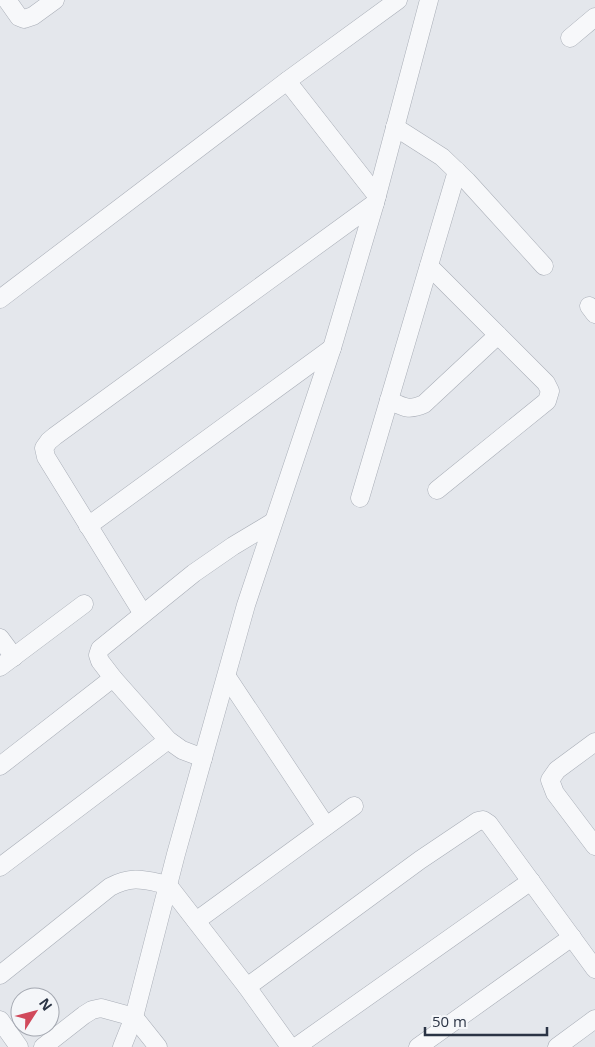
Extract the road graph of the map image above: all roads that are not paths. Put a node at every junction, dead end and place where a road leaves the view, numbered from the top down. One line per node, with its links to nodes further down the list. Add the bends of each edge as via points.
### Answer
1 (7, 0): 2 (street, via 24,19)
2 (55, 0)
3 (398, 0): 7 (street)
4 (429, 0): 8 (street)
5 (595, 17): 6 (street)
6 (570, 38)
7 (287, 82): 10 (street); 13 (street)
8 (395, 127): 9 (street, via 442,157); 10 (street)
9 (457, 171): 11 (street); 12 (street)
10 (376, 199): 15 (street); 20 (street, via 48,442 44,448 46,457)
11 (429, 266): 14 (street); 16 (street)
12 (544, 266)
13 (0, 299)
14 (498, 335): 16 (street, via 424,404 407,408); 17 (street, via 546,383 550,391 546,401)
15 (332, 348): 19 (street); 20 (street)
16 (389, 400): 18 (street)
17 (437, 490)
18 (360, 498)
19 (273, 522): 22 (street, via 194,573); 25 (street)
20 (88, 526): 22 (street)
21 (84, 604): 24 (street)
22 (143, 614): 26 (street, via 100,649 100,661)
23 (0, 638): 24 (street)
24 (7, 662)
25 (227, 677): 29 (street); 32 (street)
26 (112, 678): 27 (street); 30 (street)
27 (168, 740): 29 (street); 34 (street)
28 (595, 742): 33 (street, via 557,770 550,780 555,793)
29 (203, 758): 36 (street)
30 (0, 766)
31 (354, 806): 32 (street)
32 (326, 826): 37 (street)
33 (595, 846)
34 (0, 867)
35 (531, 881): 38 (street); 41 (street, via 489,824 478,821); 50 (street)
36 (168, 885): 37 (street); 40 (street, via 134,878 123,880); 42 (street)
37 (196, 921): 41 (street)
38 (572, 937): 39 (street); 51 (street)
39 (595, 969)
40 (0, 975)
41 (247, 987): 49 (street)
42 (134, 1017): 46 (street, via 110,1009 92,1010); 47 (street); 48 (street)
43 (595, 1019): 52 (street)
44 (0, 1020): 45 (street)
45 (19, 1047)
46 (42, 1047)
47 (122, 1047)
48 (158, 1047)
49 (290, 1047)
50 (296, 1047)
51 (418, 1047)
52 (557, 1047)

